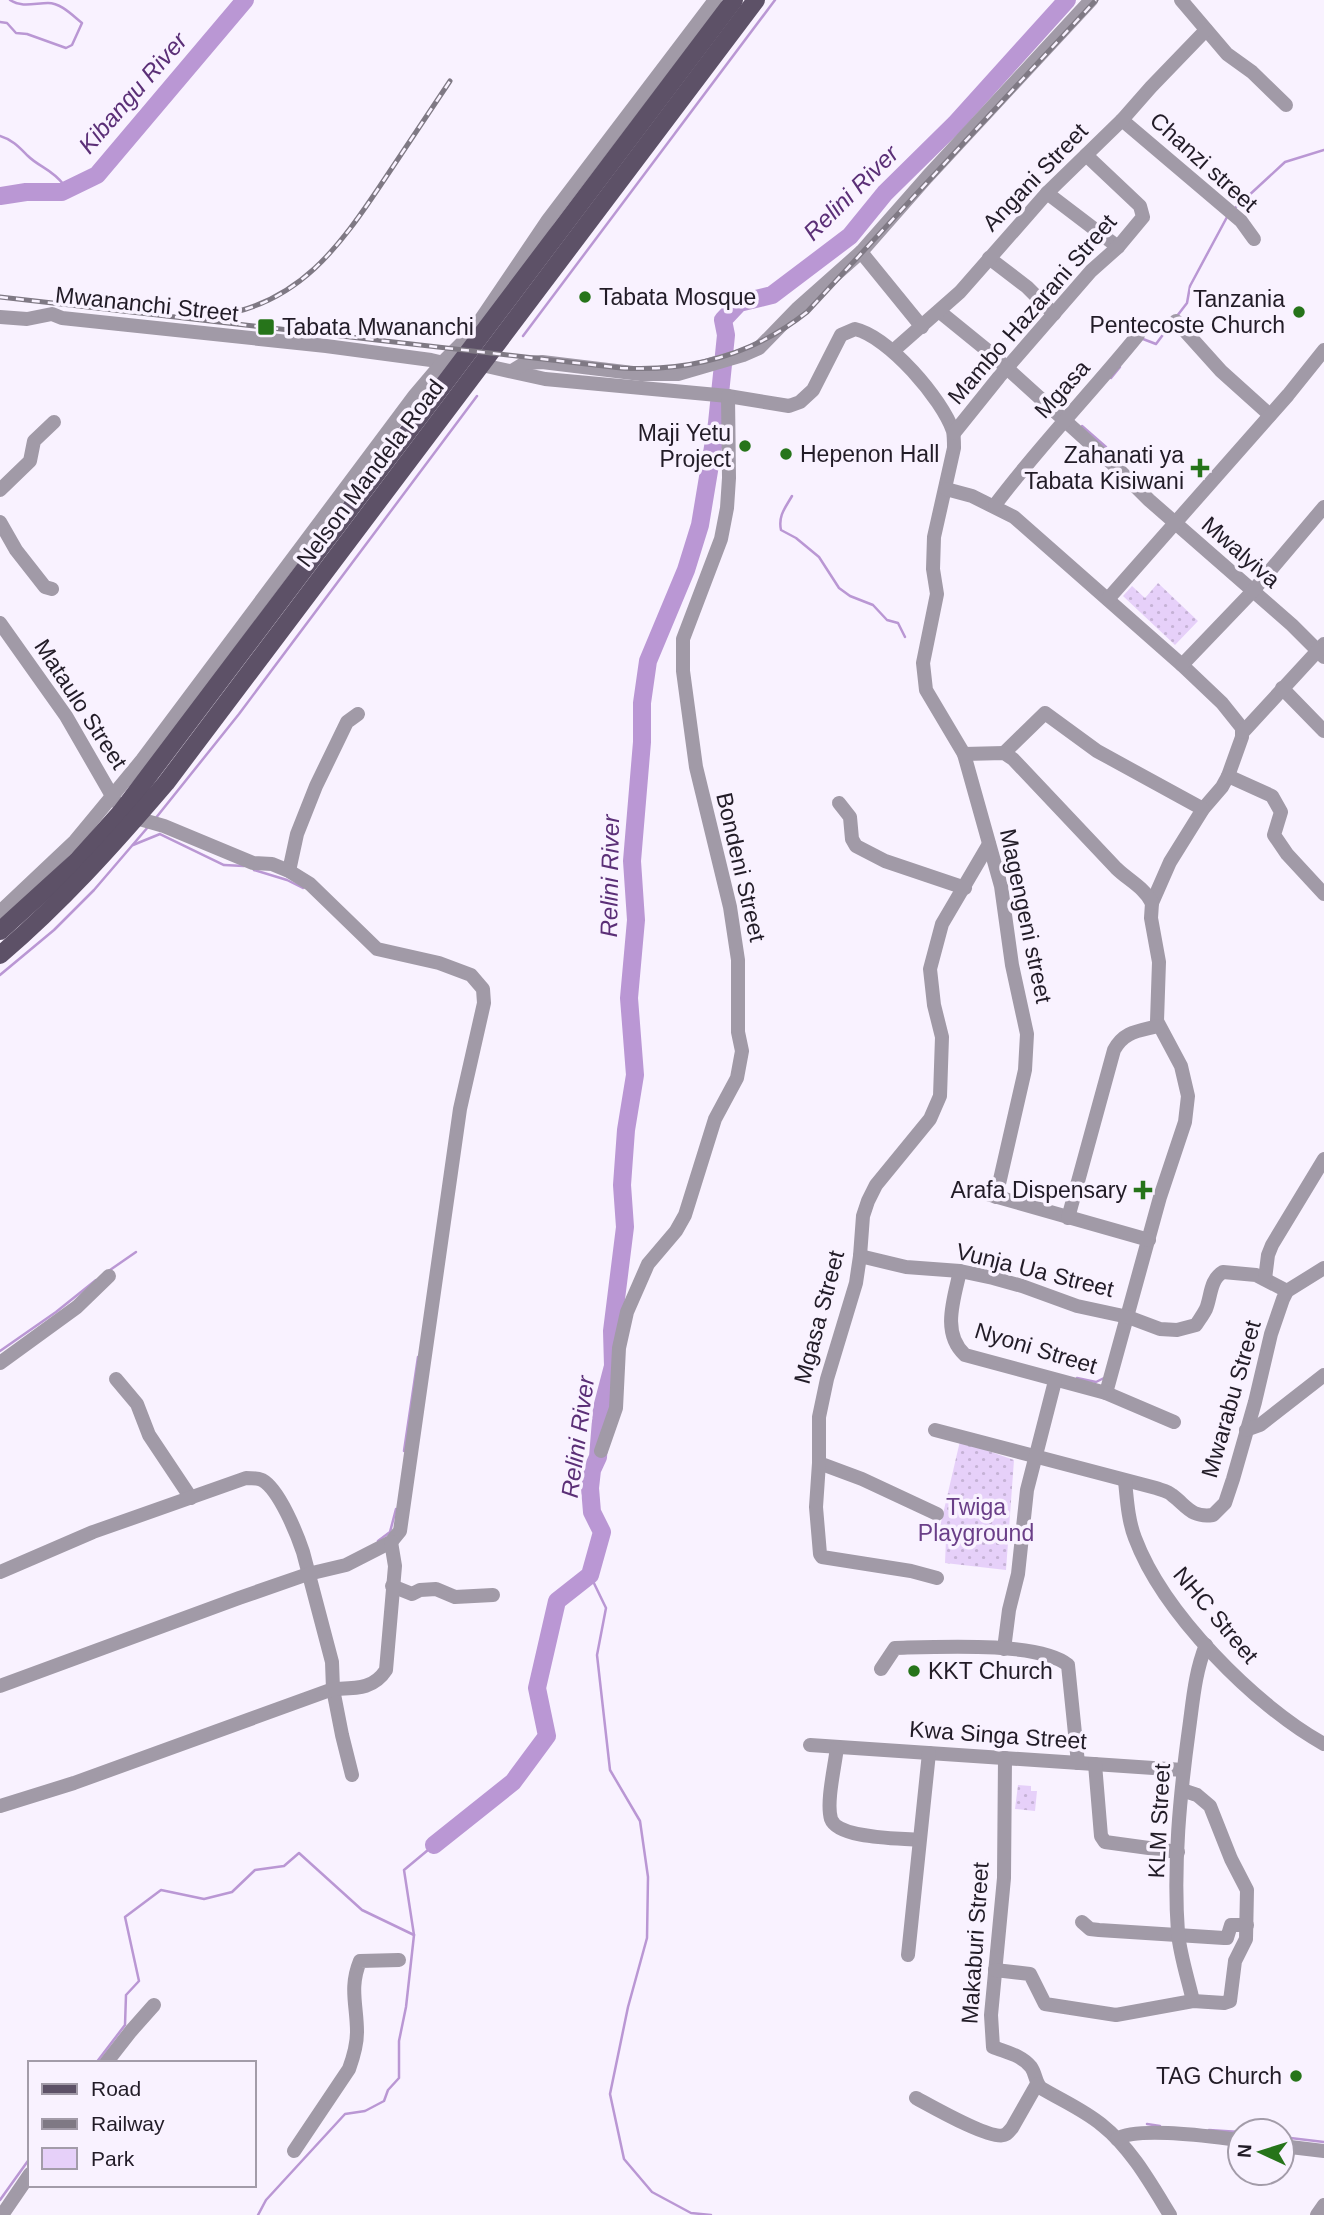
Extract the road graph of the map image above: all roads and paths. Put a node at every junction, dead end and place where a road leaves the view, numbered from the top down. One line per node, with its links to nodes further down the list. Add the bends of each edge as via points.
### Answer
1 (715, 0): 23 (street, via 548,219)
2 (734, 0): 23 (main road, Nelson Mandela Road)
3 (756, 0): 24 (main road, Nelson Mandela Road)
4 (1091, 0): 13 (street)
5 (1181, 0): 6 (street)
6 (1206, 30): 7 (street); 8 (street, Angani Street)
7 (1286, 105)
8 (1122, 120): 9 (street, Angani Street); 11 (street, Chanzi street, via 1241,221)
9 (1086, 155): 10 (street, Angani Street); 12 (street, Mambo Hazarani Street, via 1143,214)
10 (1046, 193): 12 (street); 14 (street, Angani Street)
11 (1254, 239)
12 (1118, 247): 16 (street, Mambo Hazarani Street)
13 (862, 252): 19 (street); 26 (street, via 759,348 743,355 678,374 542,362 525,363)
14 (989, 258): 15 (street, Angani Street); 16 (street)
15 (940, 312): 19 (street, Angani Street); 25 (street, Mwalyiva)
16 (1054, 314): 25 (street, Mambo Hazarani Street)
17 (0, 317): 23 (street, Mwananchi Street, via 27,319 52,314)
18 (1176, 321): 28 (street, via 1221,371)
19 (922, 327): 22 (street, Angani Street)
20 (1138, 335): 29 (street, Mgasa)
21 (1324, 350): 28 (street)
22 (893, 351): 27 (street, via 861,330 850,330 841,335 813,390 800,401 780,406); 31 (street, via 919,378)
23 (449, 365): 52 (main road, Nelson Mandela Road)
24 (482, 365): 26 (street); 52 (main road, Nelson Mandela Road, via 223,710)
25 (1006, 369): 29 (street, Mwalyiva); 31 (street, Mambo Hazarani Street)
26 (512, 371): 27 (street, via 545,379)
27 (726, 396): 82 (street, Bondeni Street, via 727,508 721,539 683,639 683,671 696,767 730,907 738,960 742,1051 737,1078 715,1119 685,1215 648,1264 627,1312 619,1348 616,1408)
28 (1270, 415): 37 (street)
29 (1064, 420): 34 (street, Mgasa); 37 (street, Mwalyiva)
30 (54, 422): 33 (street, via 36,438 30,461)
31 (954, 433): 32 (street, Magengeni street)
32 (946, 489): 34 (street); 49 (street, Magengeni street, via 934,537 937,594 923,674 926,690)
33 (0, 490)
34 (995, 505): 40 (street)
35 (1324, 507): 39 (street)
36 (0, 522): 38 (street, via 16,551 45,587)
37 (1175, 524): 39 (street, Mwalyiva); 40 (street)
38 (52, 589)
39 (1252, 592): 42 (street, Mwalyiva); 43 (street)
40 (1108, 599): 43 (street)
41 (0, 623): 52 (street, Mataulo Street)
42 (1322, 651): 44 (street)
43 (1182, 664): 47 (street, via 1222,702)
44 (1282, 688): 46 (street); 47 (street)
45 (358, 715): 55 (street, via 347,722 316,786 297,834)
46 (1324, 731)
47 (1243, 732): 50 (street)
48 (1004, 753): 49 (street); 53 (street, via 1045,713 1097,751); 58 (street, via 1129,880 1145,890)
49 (964, 754): 54 (street, Magengeni street)
50 (1228, 776): 53 (street); 57 (street, via 1272,796 1281,812 1274,835)
51 (839, 803): 56 (street, via 850,817 856,846)
52 (124, 808): 55 (street, via 253,863); 59 (main road, Nelson Mandela Road, via 77,861); 60 (main road, Nelson Mandela Road, via 80,880)
53 (1203, 809): 58 (street, via 1170,862)
54 (989, 844): 56 (street, Mgasa Street); 64 (street, Magengeni street, via 1001,886 1027,1049)
55 (289, 871): 88 (street, via 310,884 376,948 460,969 483,989 484,1003 460,1109 404,1507 400,1531)
56 (965, 888): 67 (street, Mgasa Street, via 942,924 930,969 942,1037 940,1096 930,1119 868,1201)
57 (1324, 894)
58 (1152, 903): 61 (street)
59 (2, 918)
60 (0, 955)
61 (1158, 1026): 65 (street, via 1127,1034 1114,1049); 66 (street, via 1181,1066 1188,1096 1185,1122)
62 (1324, 1159): 71 (street, via 1272,1245)
63 (980, 1192): 64 (street)
64 (996, 1197): 65 (street)
65 (1068, 1218): 66 (street)
66 (1149, 1240): 73 (street)
67 (860, 1256): 69 (street, Vunja Ua Street, via 906,1267); 84 (street, Mgasa Street, via 821,1400)
68 (1324, 1268): 72 (street)
69 (960, 1271): 73 (street, Vunja Ua Street, via 1022,1286 1077,1307); 77 (street, Nyoni Street, via 950,1329 959,1349 982,1361)
70 (108, 1276): 74 (street, via 76,1307)
71 (1265, 1279): 72 (street); 73 (street, Vunja Ua Street, via 1236,1272 1218,1274 1196,1325 1160,1329)
72 (1287, 1291): 81 (street, Mwarabu Street)
73 (1128, 1317): 78 (street)
74 (0, 1363)
75 (1324, 1375): 81 (street, via 1260,1425)
76 (116, 1379): 86 (street)
77 (1055, 1381): 78 (street, Nyoni Street); 83 (street)
78 (1105, 1393): 79 (street, Nyoni Street)
79 (1174, 1422)
80 (935, 1430): 83 (street, Mwarabu Street)
81 (1246, 1430): 85 (street, Mwarabu Street, via 1225,1503 1213,1515 1195,1514 1171,1493)
82 (601, 1451)
83 (1037, 1457): 85 (street, Mwarabu Street); 95 (street, via 1027,1490)
84 (819, 1463): 87 (street); 91 (street, Mgasa Street, via 816,1507 822,1558)
85 (1125, 1480): 94 (street, NHC Street, via 1135,1539 1155,1579)
86 (191, 1497): 89 (street); 90 (street, via 246,1478 263,1481 299,1537)
87 (937, 1514)
88 (391, 1542): 90 (street, via 346,1565); 92 (street)
89 (0, 1572)
90 (308, 1574): 97 (street); 98 (street)
91 (937, 1578)
92 (392, 1586): 93 (street, via 412,1594 436,1589 455,1597); 98 (street, via 386,1670 368,1686)
93 (493, 1595)
94 (1206, 1645): 99 (street, NHC Street, via 1268,1707); 106 (street, KLM Street, via 1197,1674)
95 (1004, 1649): 96 (street, via 895,1648); 104 (street, via 1049,1655 1068,1665)
96 (881, 1669)
97 (0, 1686)
98 (334, 1689): 107 (street); 109 (street)
99 (1324, 1744)
100 (810, 1745): 101 (street, Kwa Singa Street)
101 (837, 1747): 102 (street, Kwa Singa Street); 110 (street, via 830,1809 834,1824 847,1833)
102 (929, 1753): 103 (street, Kwa Singa Street); 110 (street)
103 (1005, 1758): 104 (street, Kwa Singa Street); 119 (street, Makaburi Street)
104 (1078, 1763): 105 (street, Kwa Singa Street)
105 (1095, 1764): 106 (street, Kwa Singa Street); 111 (street, via 1105,1842)
106 (1184, 1770): 108 (street, KLM Street)
107 (352, 1775)
108 (1182, 1790): 111 (street, KLM Street); 113 (street, via 1204,1800 1215,1815 1247,1890)
109 (0, 1806)
110 (919, 1840): 116 (street)
111 (1178, 1852): 114 (street, KLM Street)
112 (1082, 1922): 114 (street, via 1090,1929)
113 (1247, 1925): 115 (street, via 1231,1925); 118 (street, via 1244,1946)
114 (1178, 1934): 115 (street); 120 (street, KLM Street)
115 (1227, 1938): 118 (street)
116 (908, 1955)
117 (399, 1960): 128 (street, via 360,1961 353,1992 354,2056)
118 (1235, 1961): 120 (street, via 1230,2001)
119 (996, 1969): 120 (street, via 1030,1974 1049,2006 1116,2015); 123 (street, Makaburi Street, via 991,2042 1026,2062)
120 (1193, 2001)
121 (155, 2005): 122 (street)
122 (108, 2061)
123 (1037, 2084): 124 (street, via 1008,2133 1001,2136); 125 (street, Makaburi Street, via 1100,2123)
124 (915, 2098)
125 (1117, 2139): 126 (street, via 1158,2134); 133 (street, Makaburi Street)
126 (1226, 2139)
127 (1296, 2148): 129 (street)
128 (294, 2151)
129 (1324, 2151)
130 (28, 2177): 132 (street)
131 (1324, 2205): 134 (street)
132 (2, 2215)
133 (1170, 2215)
134 (1317, 2215)

